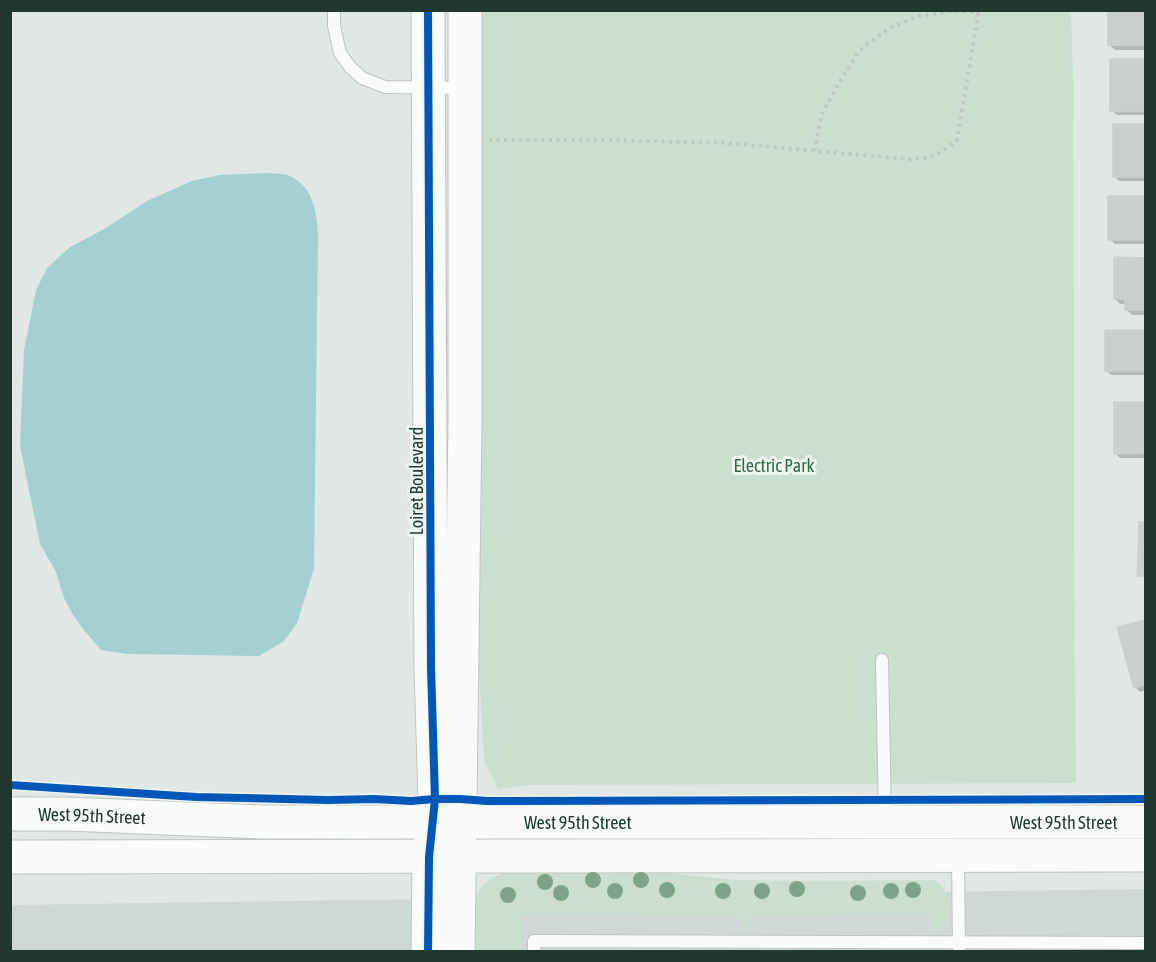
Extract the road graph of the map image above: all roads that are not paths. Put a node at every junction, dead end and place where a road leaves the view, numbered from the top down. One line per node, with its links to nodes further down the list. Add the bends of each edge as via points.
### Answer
1 (334, 10): 4 (lane, via 340,53 362,78 385,87)
2 (428, 10): 4 (main road, Loiret Boulevard)
3 (465, 10): 5 (main road, Loiret Boulevard)
4 (428, 88): 5 (lane); 6 (main road, Loiret Boulevard)
5 (465, 88): 7 (main road, Loiret Boulevard)
6 (430, 421): 7 (main road); 10 (main road, Loiret Boulevard, via 435,799)
7 (465, 421): 10 (main road, Loiret Boulevard)
8 (882, 660): 11 (lane)
9 (10, 814): 10 (main road, West 95th Street, via 260,822)
10 (446, 822): 11 (main road, West 95th Street); 16 (main road, Loiret Boulevard)
11 (885, 822): 12 (main road, West 95th Street)
12 (1146, 822)
13 (1146, 855): 14 (main road, West 95th Street)
14 (958, 856): 16 (main road, West 95th Street); 19 (lane)
15 (10, 857): 16 (main road, West 95th Street)
16 (444, 857): 20 (main road, Loiret Boulevard); 21 (main road, Loiret Boulevard)
17 (1146, 943): 19 (lane)
18 (766, 947): 19 (lane); 22 (lane, via 534,941)
19 (959, 947)
20 (428, 951)
21 (458, 951)
22 (534, 951)

